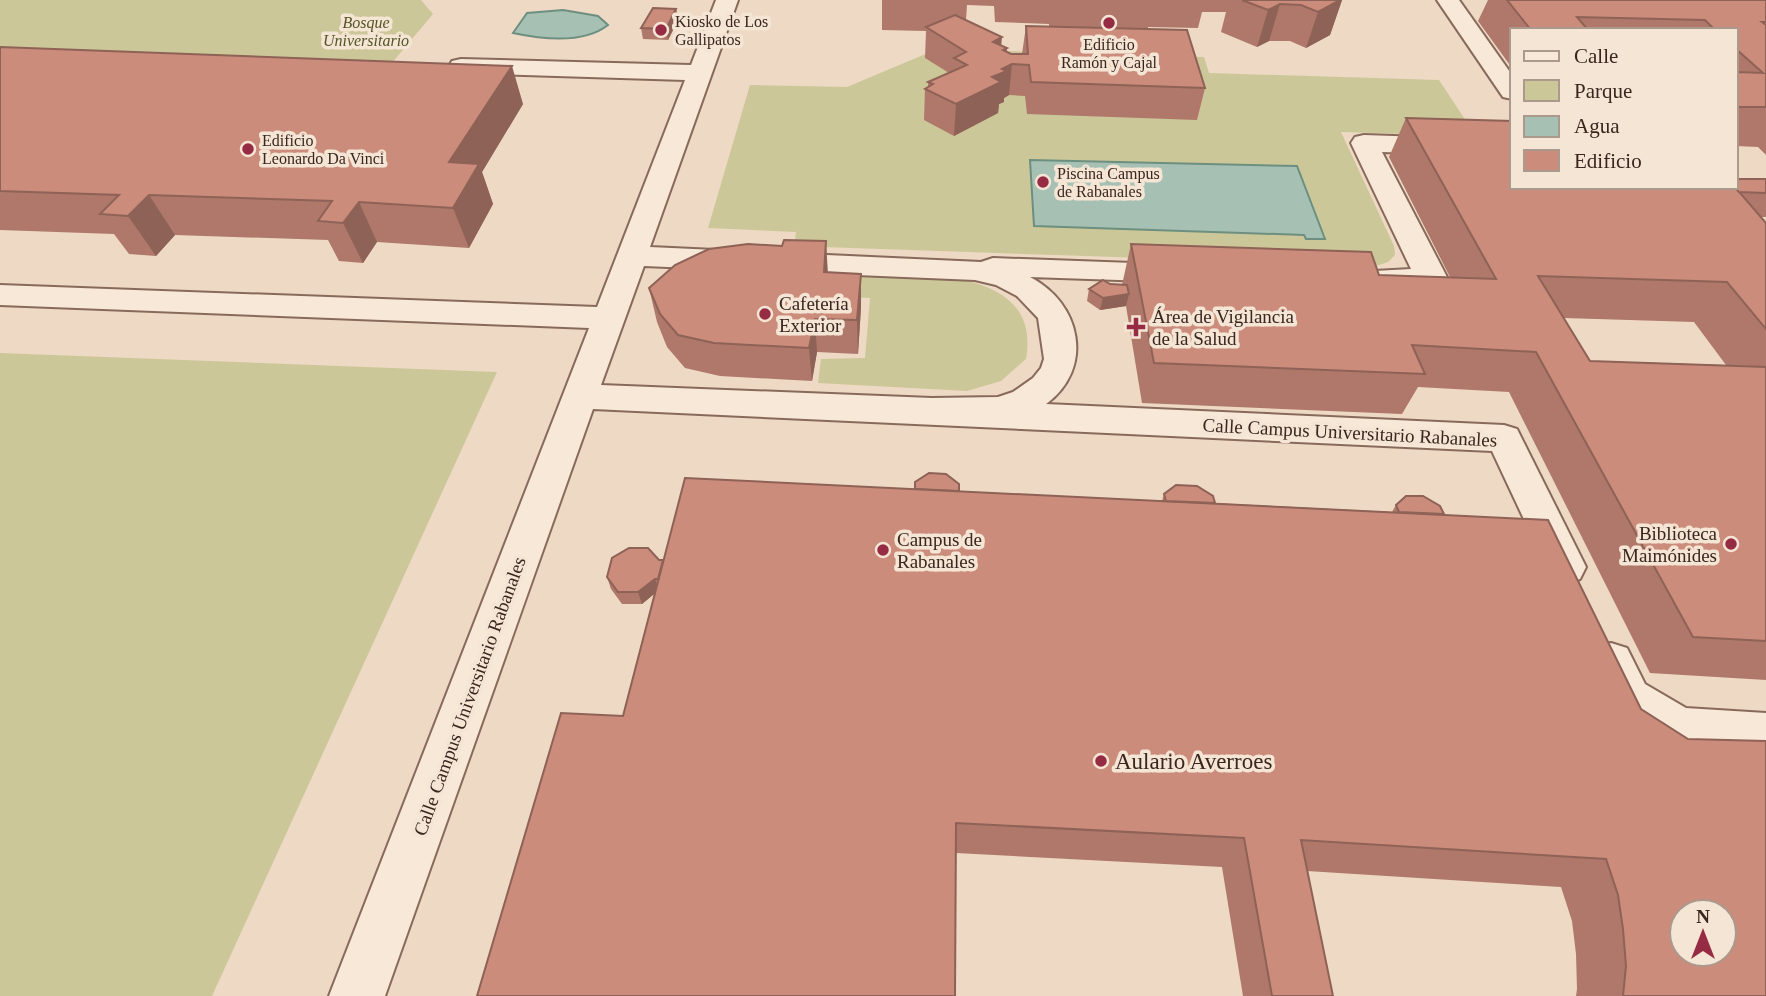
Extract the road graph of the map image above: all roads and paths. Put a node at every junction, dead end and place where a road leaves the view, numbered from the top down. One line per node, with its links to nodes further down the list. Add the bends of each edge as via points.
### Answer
1 (727, 0): 4 (street, Calle Campus Universitario Rabanales)
2 (1448, 0): 5 (street)
3 (431, 65): 4 (street)
4 (700, 73): 7 (street, Calle Campus Universitario Rabanales)
5 (1510, 89)
6 (1510, 148): 10 (street, via 1364,143 1432,279)
7 (633, 256): 8 (street, Calle Campus Universitario Rabanales); 12 (street, Calle Campus Universitario Rabanales)
8 (939, 266): 9 (street, Calle Campus Universitario Rabanales); 14 (street, Calle Campus Universitario Rabanales, via 1007,278 1028,289 1054,317 1060,359 1045,387 1025,401 1000,410)
9 (1199, 273)
10 (1364, 277)
11 (2, 297): 12 (street)
12 (610, 318): 13 (street, Calle Campus Universitario Rabanales)
13 (580, 396): 14 (street, Calle Campus Universitario Rabanales); 18 (street, Calle Campus Universitario Rabanales)
14 (932, 411): 15 (street, Calle Campus Universitario Rabanales, via 1504,438)
15 (1581, 599)
16 (1599, 636): 17 (street, via 1629,698 1680,729)
17 (1766, 734)
18 (357, 996)

